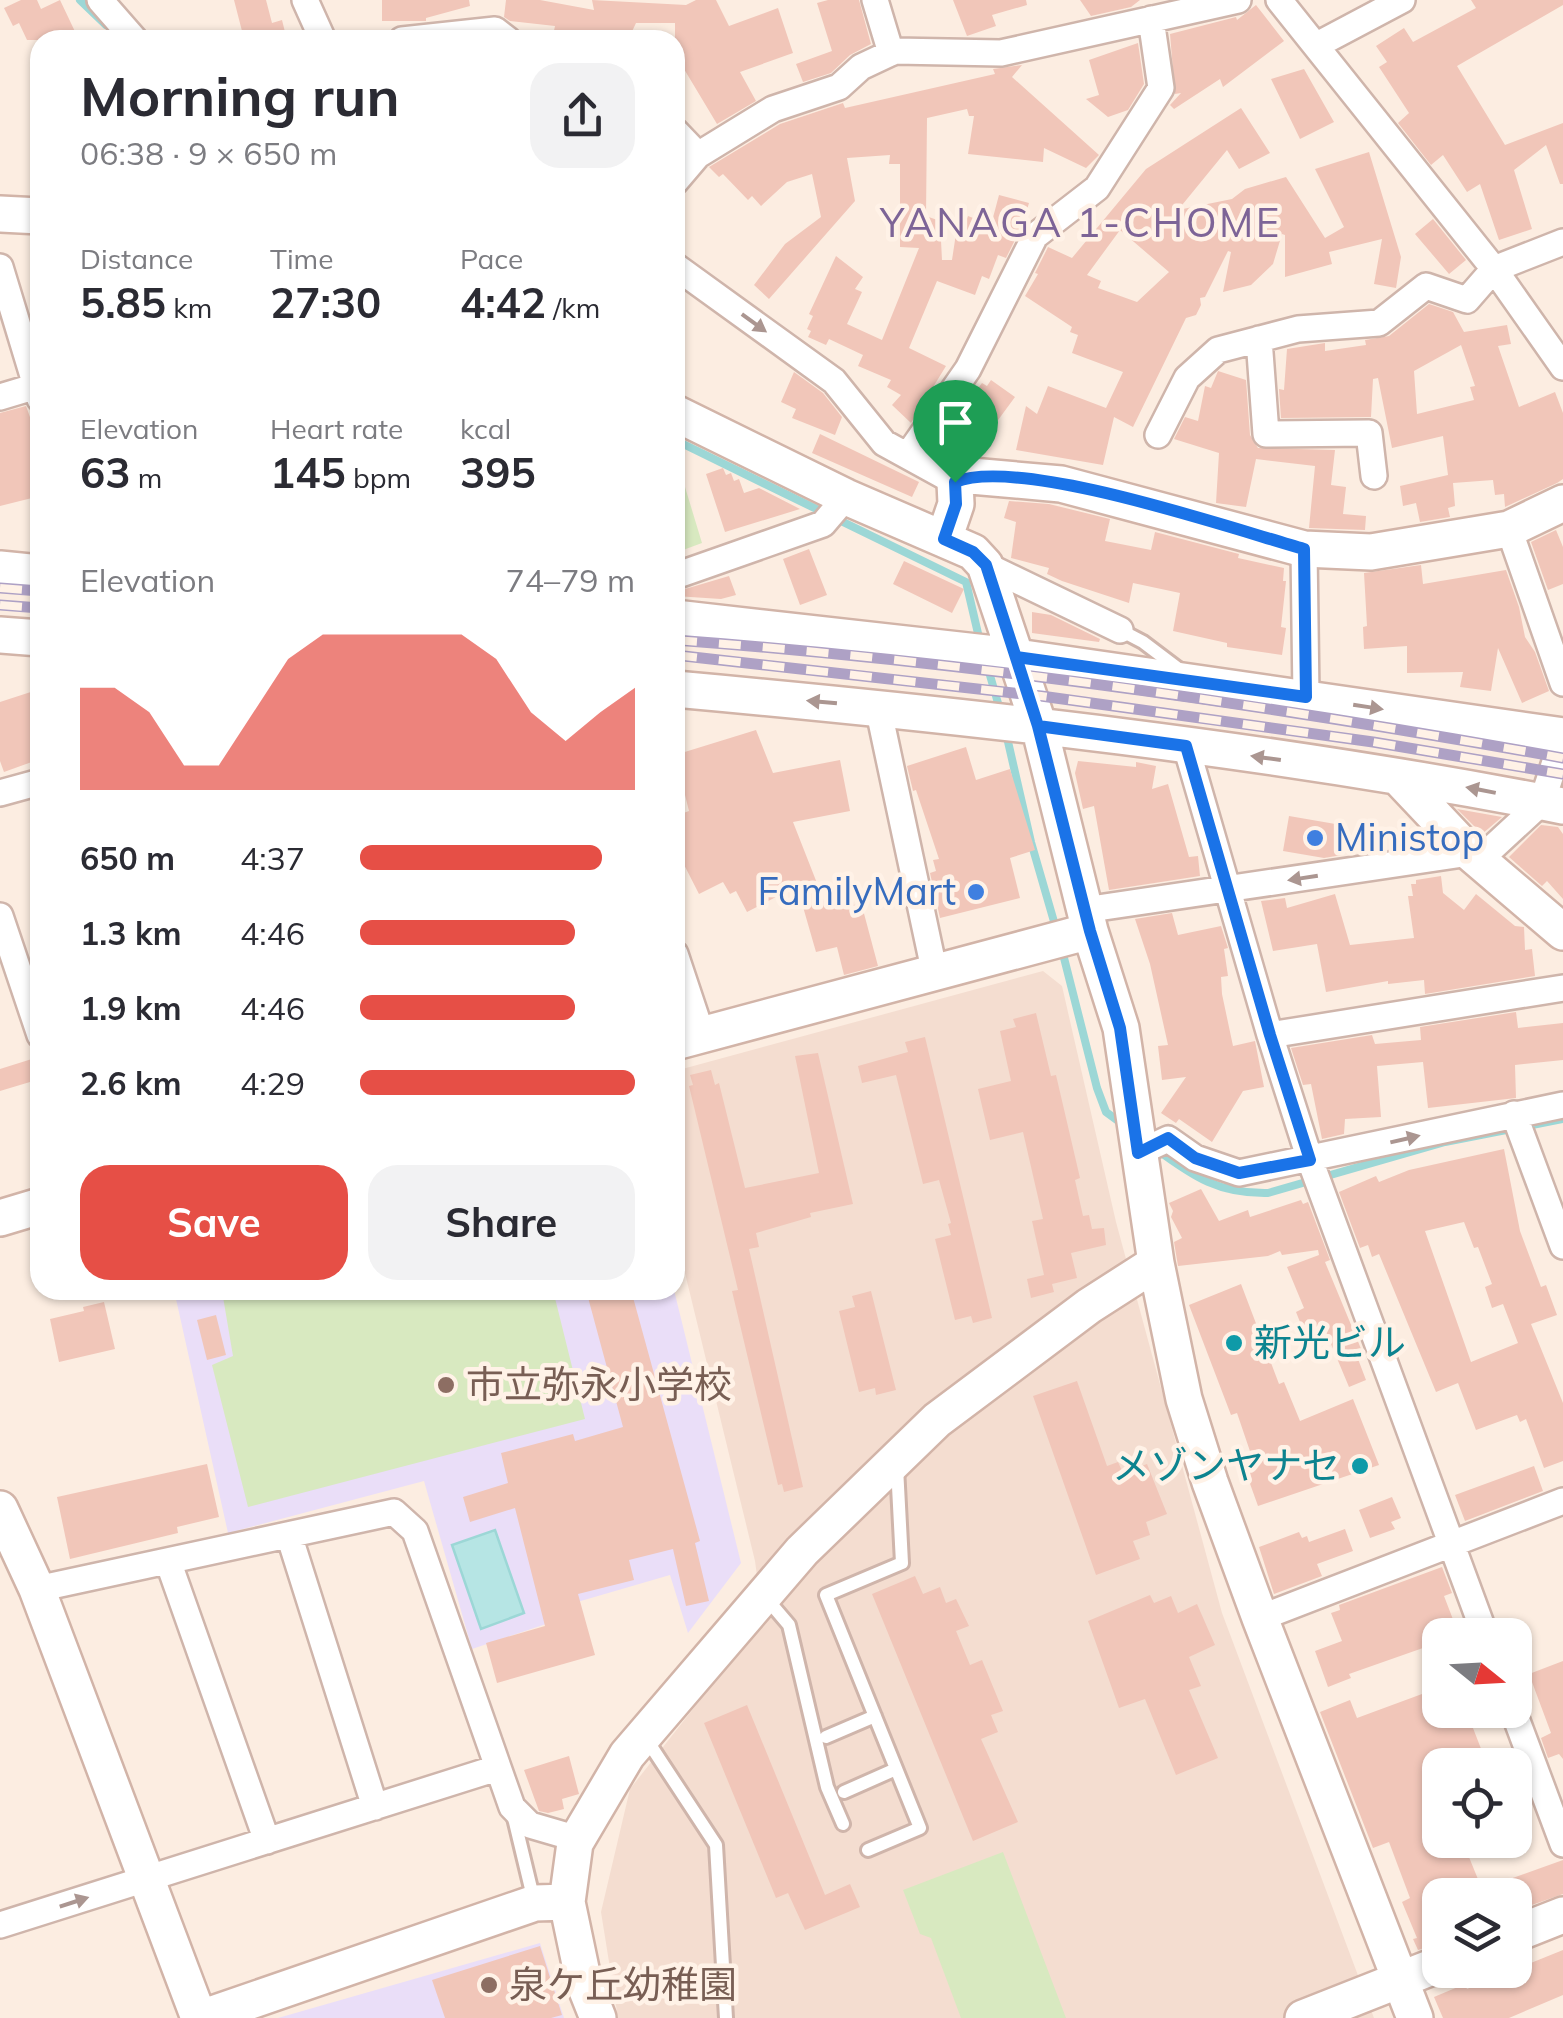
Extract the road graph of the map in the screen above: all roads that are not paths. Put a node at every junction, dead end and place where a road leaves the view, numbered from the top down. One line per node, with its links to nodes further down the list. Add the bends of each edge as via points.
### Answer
1 (100, 0): 8 (street)
2 (306, 0): 9 (street)
3 (875, 0): 11 (street)
4 (1238, 0): 7 (street)
5 (1279, 0): 10 (street)
6 (1402, 0): 10 (street)
7 (1151, 19): 11 (street, via 1000,54); 28 (street, via 1162,88 1096,188 1035,236 968,369)
8 (126, 30)
9 (318, 30)
10 (1318, 45): 19 (street)
11 (891, 53): 13 (street, via 839,87 773,109)
12 (685, 141): 13 (street)
13 (698, 155): 14 (street)
14 (685, 170)
15 (0, 214): 16 (street)
16 (30, 216)
17 (1563, 242): 19 (street)
18 (0, 267): 22 (street)
19 (1494, 269): 21 (street, via 1467,300 1426,286 1378,322); 23 (street)
20 (685, 273): 28 (street, one-way to 28, via 834,381 884,443)
21 (1259, 339): 27 (street, via 1218,350 1187,378); 29 (street, via 1266,434 1369,433)
22 (30, 362)
23 (1563, 368)
24 (30, 392): 25 (street)
25 (0, 397)
26 (685, 417): 31 (street)
27 (1158, 435)
28 (908, 455): 30 (street)
29 (1374, 476)
30 (955, 482): 34 (street, via 956,504); 35 (street, via 971,476 1062,484)
31 (846, 497): 34 (street); 39 (street, via 823,524)
32 (1563, 503): 33 (street)
33 (1509, 529): 35 (street, via 1371,552); 46 (street)
34 (944, 539): 36 (street)
35 (1304, 549): 48 (street)
36 (986, 565): 41 (street); 44 (street)
37 (0, 569): 38 (street)
38 (30, 571)
39 (685, 572)
40 (685, 619): 44 (street)
41 (1120, 630): 45 (lane)
42 (0, 635): 43 (street)
43 (30, 637)
44 (1005, 655): 45 (street); 50 (street)
45 (1194, 681): 48 (street)
46 (1563, 683)
47 (685, 690): 49 (street, one-way to 47)
48 (1306, 697): 51 (street, one-way to 51)
49 (878, 708): 50 (street); 62 (street)
50 (1013, 723): 52 (street); 60 (street)
51 (1563, 736): 56 (street)
52 (1186, 746): 53 (street, one-way to 52); 58 (street)
53 (1398, 777): 56 (street, one-way to 53); 57 (street)
54 (30, 785): 55 (street)
55 (0, 793)
56 (1552, 804): 57 (street, via 1490,850)
57 (1468, 851): 58 (street, one-way to 58); 61 (street)
58 (1228, 890): 60 (street); 65 (street)
59 (0, 916): 64 (street)
60 (1071, 931): 62 (street); 69 (street, via 1120,1028)
61 (1563, 932)
62 (935, 974): 66 (street)
63 (1563, 988): 65 (street)
64 (30, 1005)
65 (1270, 1035): 70 (street)
66 (689, 1038)
67 (1563, 1105): 68 (street)
68 (1514, 1114): 70 (street, one-way to 68); 73 (street)
69 (1147, 1140): 70 (street, via 1239,1173); 74 (street)
70 (1310, 1160): 79 (street)
71 (30, 1209): 72 (street)
72 (0, 1218)
73 (1563, 1246)
74 (1156, 1264): 75 (street, via 1043,1340); 84 (street, via 1184,1399)
75 (896, 1459): 83 (street); 86 (lane, via 902,1564 826,1595)
76 (1563, 1501): 79 (street)
77 (0, 1509): 80 (street)
78 (290, 1535): 81 (street); 90 (street, via 394,1512 415,1530); 93 (street)
79 (1450, 1542): 84 (street); 85 (street)
80 (7, 1543): 82 (street)
81 (168, 1561): 82 (street); 96 (street)
82 (37, 1590): 100 (street)
83 (764, 1595): 88 (street); 95 (lane, via 788,1625 826,1787)
84 (1260, 1618): 106 (street)
85 (1479, 1618)
86 (874, 1716): 89 (lane); 91 (lane)
87 (1520, 1728): 98 (street)
88 (644, 1736): 97 (street); 109 (lane, via 716,1845)
89 (826, 1738)
90 (498, 1768): 93 (street); 94 (street)
91 (896, 1769): 92 (lane); 99 (lane, via 920,1828)
92 (844, 1792)
93 (376, 1807): 96 (street)
94 (512, 1807): 97 (street, via 530,1825); 101 (lane)
95 (843, 1824)
96 (268, 1840): 100 (street)
97 (578, 1840): 101 (street)
98 (1563, 1844)
99 (868, 1850)
100 (147, 1878): 103 (street, one-way to 100); 107 (street)
101 (551, 1902): 107 (street); 108 (street)
102 (1563, 1915): 104 (street)
103 (0, 1925)
104 (1532, 1927)
105 (1422, 1971): 106 (street)
106 (1400, 1980): 110 (street); 111 (street)
107 (200, 2018)
108 (598, 2018)
109 (726, 2018)
110 (1303, 2018)
111 (1415, 2018)

